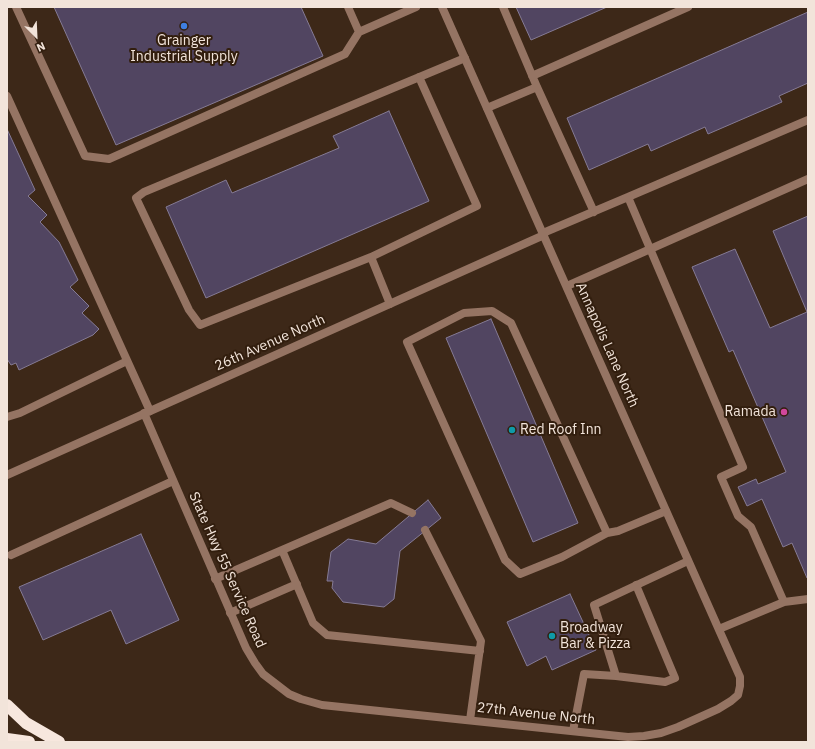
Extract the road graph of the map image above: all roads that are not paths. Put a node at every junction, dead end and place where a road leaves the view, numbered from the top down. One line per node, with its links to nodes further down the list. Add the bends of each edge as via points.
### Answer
1 (16, 7): 7 (street, via 85,156 109,159 344,54)
2 (348, 7): 7 (street)
3 (416, 7): 7 (street)
4 (442, 7): 8 (street, Annapolis Lane North)
5 (503, 7): 9 (street)
6 (688, 7): 9 (street)
7 (359, 32)
8 (465, 58): 10 (street); 13 (street, Annapolis Lane North)
9 (532, 76): 11 (street)
10 (418, 77): 20 (street, via 477,206); 20 (street, via 144,192 136,198 189,310 200,325)
11 (537, 87): 13 (street); 17 (street)
12 (7, 96): 23 (street, State Hwy 55 Service Road)
13 (487, 108): 18 (street, Annapolis Lane North)
14 (808, 121): 16 (street, 26th Avenue North)
15 (808, 179): 19 (street)
16 (628, 198): 17 (street, 26th Avenue North); 19 (street)
17 (594, 212): 18 (street, 26th Avenue North)
18 (544, 234): 21 (street, Annapolis Lane North); 22 (street, 26th Avenue North)
19 (650, 250): 21 (street); 39 (street, via 742,467 721,478 738,516 751,527)
20 (371, 257): 22 (street)
21 (567, 286): 28 (street, Annapolis Lane North)
22 (390, 304): 24 (street, 26th Avenue North)
23 (127, 361): 24 (street, State Hwy 55 Service Road); 25 (street)
24 (147, 412): 26 (street, 26th Avenue North); 27 (street, State Hwy 55 Service Road)
25 (7, 417)
26 (7, 475)
27 (173, 481): 33 (street); 35 (street, State Hwy 55 Service Road)
28 (666, 511): 31 (street); 34 (street, Annapolis Lane North)
29 (412, 513): 32 (street, via 391,503)
30 (425, 530): 42 (street, via 481,641)
31 (607, 533): 31 (street, via 511,323 492,311 464,313 406,342 505,560 520,574 562,557)
32 (282, 550): 35 (street); 36 (street)
33 (11, 554)
34 (688, 561): 37 (street); 41 (street, Annapolis Lane North)
35 (216, 579): 40 (street, State Hwy 55 Service Road)
36 (296, 584): 40 (street); 42 (street, via 313,623 327,634)
37 (636, 585): 43 (street, via 594,605); 43 (street, via 675,678 665,682)
38 (808, 598): 39 (street)
39 (784, 602): 41 (street)
40 (230, 613): 46 (street, State Hwy 55 Service Road, via 254,664 263,674 289,694)
41 (719, 629): 44 (street, Annapolis Lane North, via 740,676)
42 (480, 651): 47 (street)
43 (616, 676): 48 (street, via 584,674)
44 (738, 695): 48 (street, 27th Avenue North, via 718,709 661,733 628,736)
45 (7, 705): 51 (highway, via 26,723)
46 (322, 705): 47 (street, 27th Avenue North)
47 (470, 720): 48 (street, 27th Avenue North)
48 (573, 731)
49 (7, 739): 50 (highway)
50 (29, 742)
51 (59, 742)

